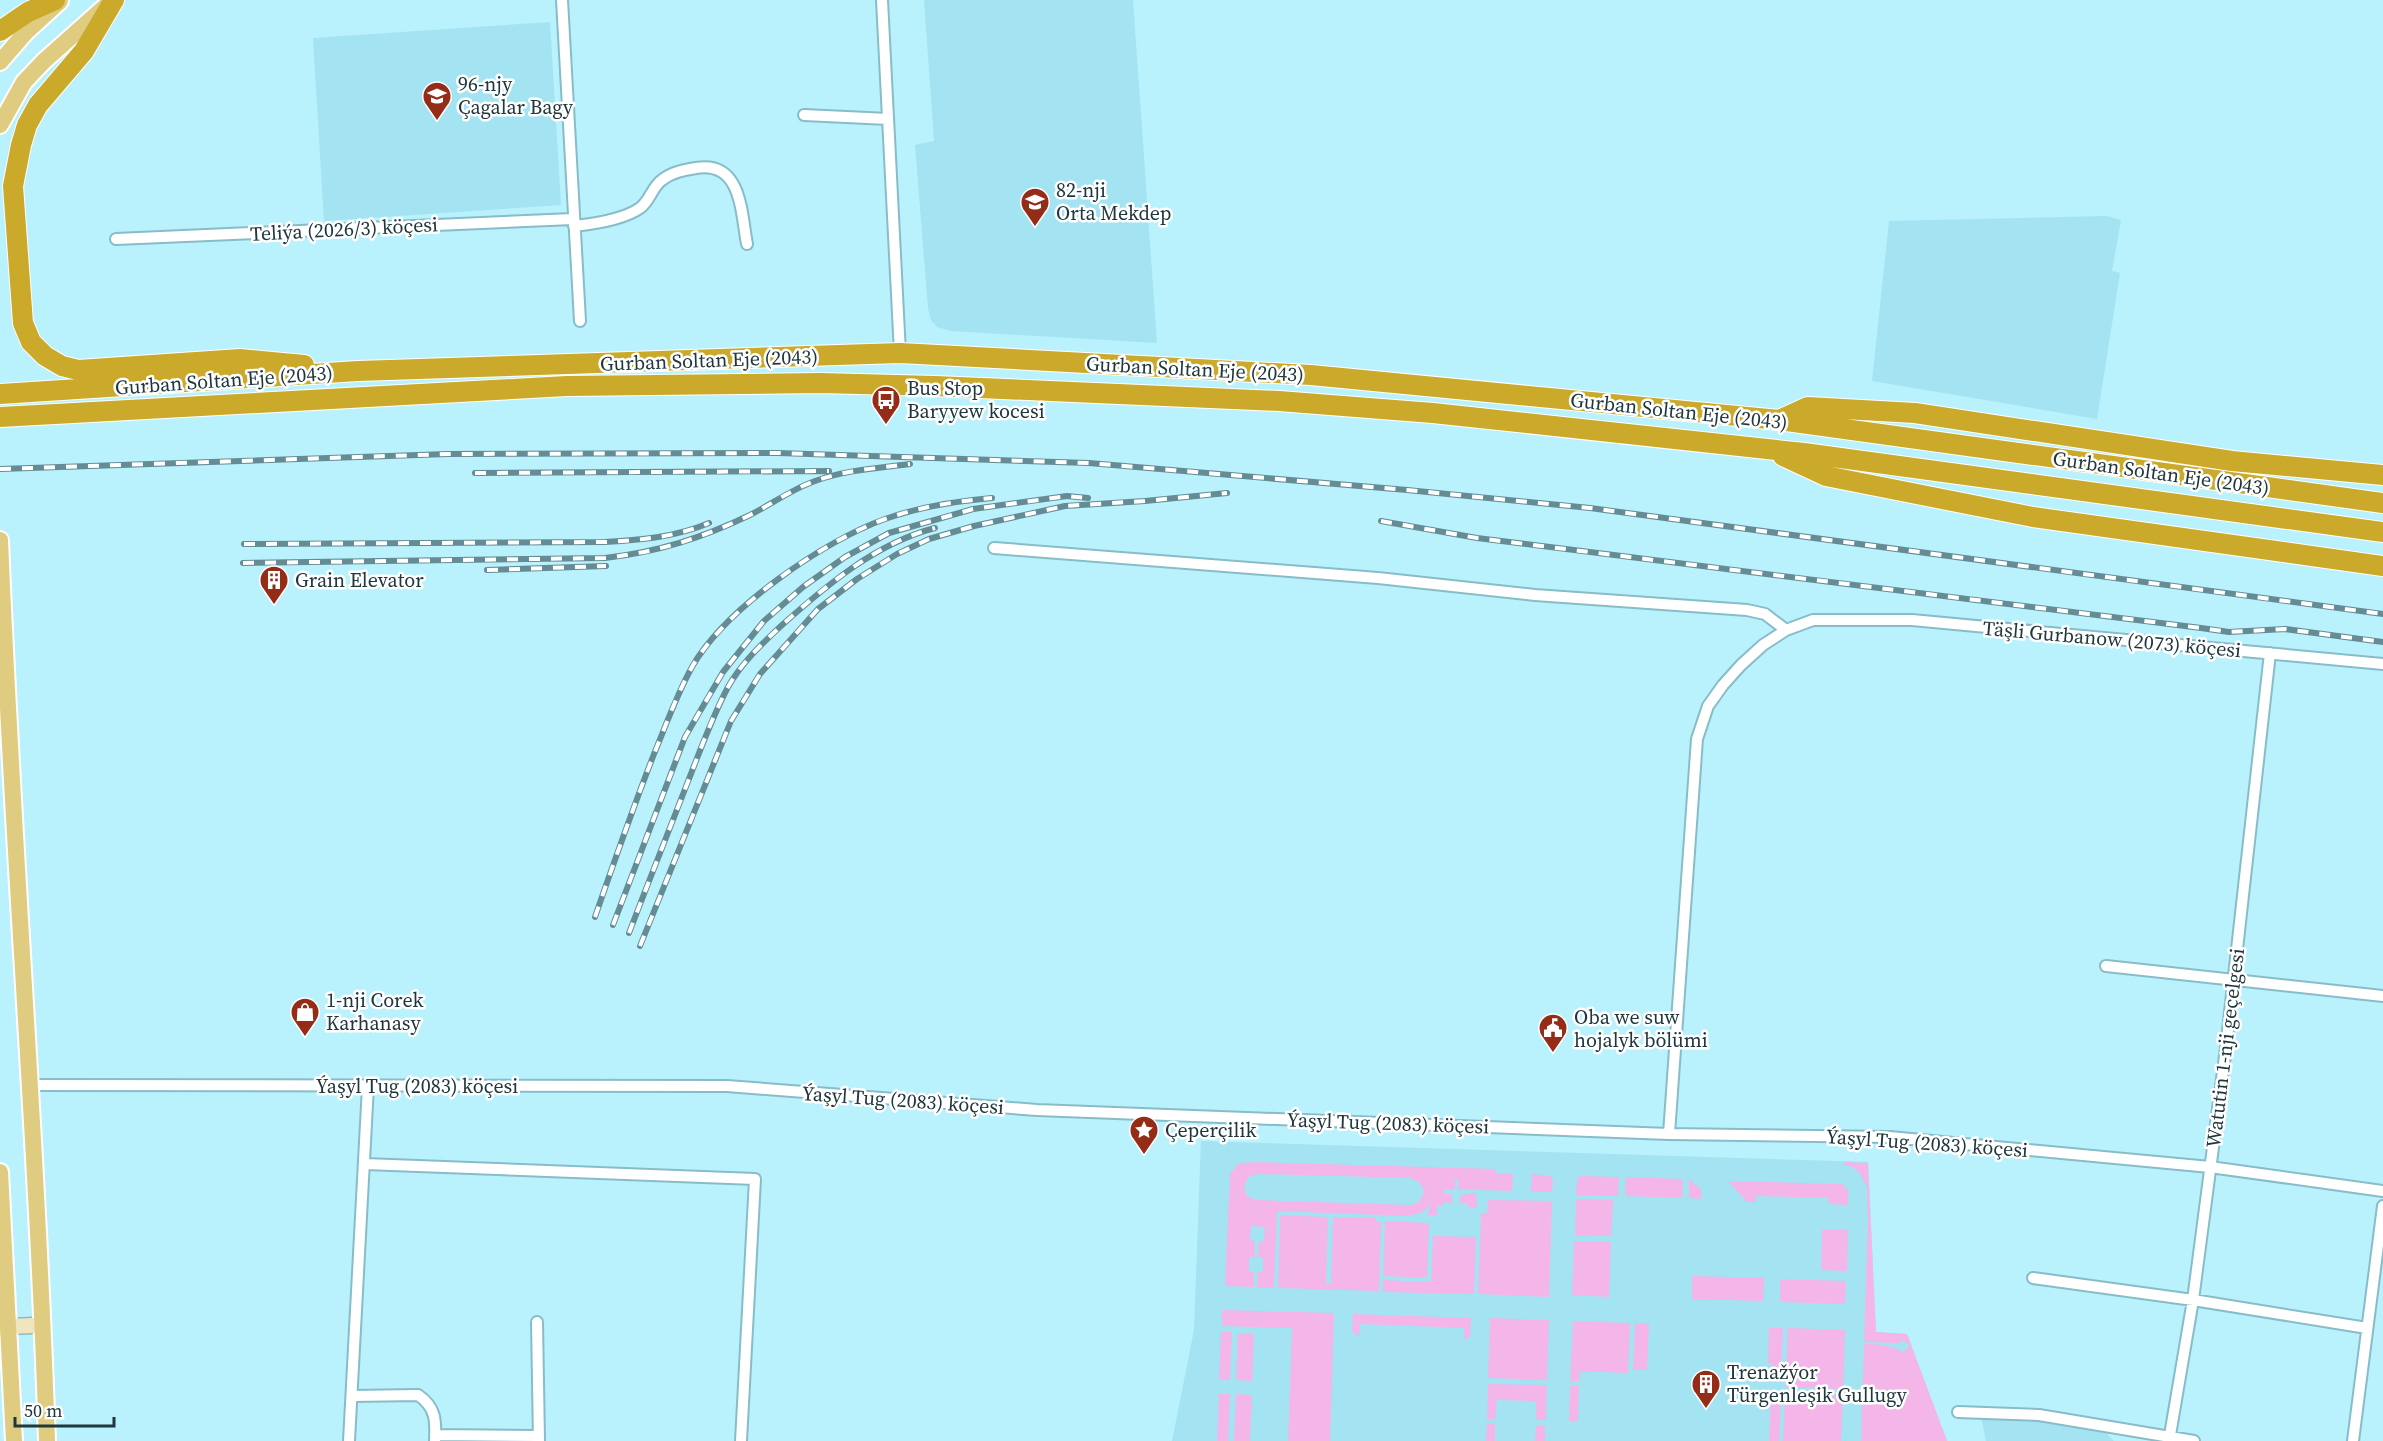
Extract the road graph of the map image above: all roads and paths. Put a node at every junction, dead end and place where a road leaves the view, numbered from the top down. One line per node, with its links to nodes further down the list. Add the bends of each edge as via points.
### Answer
1 (55, 0): 6 (highway)
2 (60, 0): 7 (main road)
3 (114, 0): 10 (main road, via 24,82); 16 (highway, via 84,51 38,105 27,125 15,167 23,323 31,342 52,361 78,370 240,358)
4 (562, 0): 11 (street)
5 (882, 0): 9 (street)
6 (0, 31)
7 (0, 62)
8 (804, 116): 9 (street)
9 (888, 119): 15 (street)
10 (0, 125)
11 (573, 222): 12 (street, Teliýa (2026/3) köçesi); 13 (street, Teliýa (2026/3) köçesi, via 595,224 623,217 641,207 657,183 667,176 714,167 726,175 738,193); 14 (street)
12 (116, 239)
13 (747, 244)
14 (580, 321)
15 (900, 353): 16 (highway, Gurban Soltan Eje (2043)); 19 (highway, Gurban Soltan Eje (2043), via 1311,375)
16 (358, 371): 17 (highway, Gurban Soltan Eje (2043))
17 (0, 394)
18 (0, 417): 20 (highway, Gurban Soltan Eje (2043), via 567,386 832,384 1433,412)
19 (1779, 420): 21 (highway, via 1808,407 1915,413 2232,461); 22 (highway, Gurban Soltan Eje (2043))
20 (1767, 449): 23 (highway, Gurban Soltan Eje (2043)); 26 (highway, via 1826,476 1911,494 2033,517)
21 (2383, 475)
22 (2383, 504)
23 (2383, 532)
24 (0, 540): 33 (main road)
25 (994, 548): 27 (street, via 1378,578 1535,595 1747,609 1765,614)
26 (2383, 566)
27 (1786, 630): 28 (street, Täşli Gurbanow (2073) köçesi, via 1813,620 1912,620); 35 (street, Täşli Gurbanow (2073) köçesi, via 1763,645 1723,685 1708,706 1697,739)
28 (2270, 653): 29 (street, Täşli Gurbanow (2073) köçesi); 31 (street, Watutin 1-nji geçelgesi)
29 (2383, 664)
30 (2106, 966): 31 (street)
31 (2233, 979): 32 (street); 37 (street, Watutin 1-nji geçelgesi)
32 (2383, 996)
33 (31, 1085): 34 (street, Ýaşyl Tug (2083) köçesi); 45 (main road)
34 (368, 1086): 35 (street, Ýaşyl Tug (2083) köçesi, via 727,1086 1037,1110); 36 (street)
35 (1669, 1134): 37 (street, Ýaşyl Tug (2083) köçesi, via 1890,1137)
36 (365, 1164): 50 (street); 58 (street, via 755,1179)
37 (2210, 1167): 39 (street, Ýaşyl Tug (2083) köçesi); 43 (street, Watutin 1-nji geçelgesi)
38 (0, 1172): 41 (main road)
39 (2383, 1191)
40 (2383, 1206): 47 (street)
41 (2, 1261): 46 (main road)
42 (2033, 1278): 43 (street)
43 (2193, 1300): 47 (street); 54 (street, Watutin 1-nji geçelgesi)
44 (537, 1322): 53 (street)
45 (43, 1325): 46 (street); 56 (main road)
46 (4, 1327): 49 (main road)
47 (2367, 1328): 60 (street)
48 (0, 1372): 49 (main road)
49 (11, 1385): 55 (main road)
50 (352, 1396): 52 (street, via 418,1395 436,1419); 57 (street)
51 (1958, 1412): 54 (street, via 2039,1415)
52 (435, 1438): 53 (street)
53 (538, 1439)
54 (2169, 1439): 59 (street)
55 (14, 1441)
56 (47, 1441)
57 (349, 1441)
58 (741, 1441)
59 (2194, 1441)
60 (2353, 1441)

